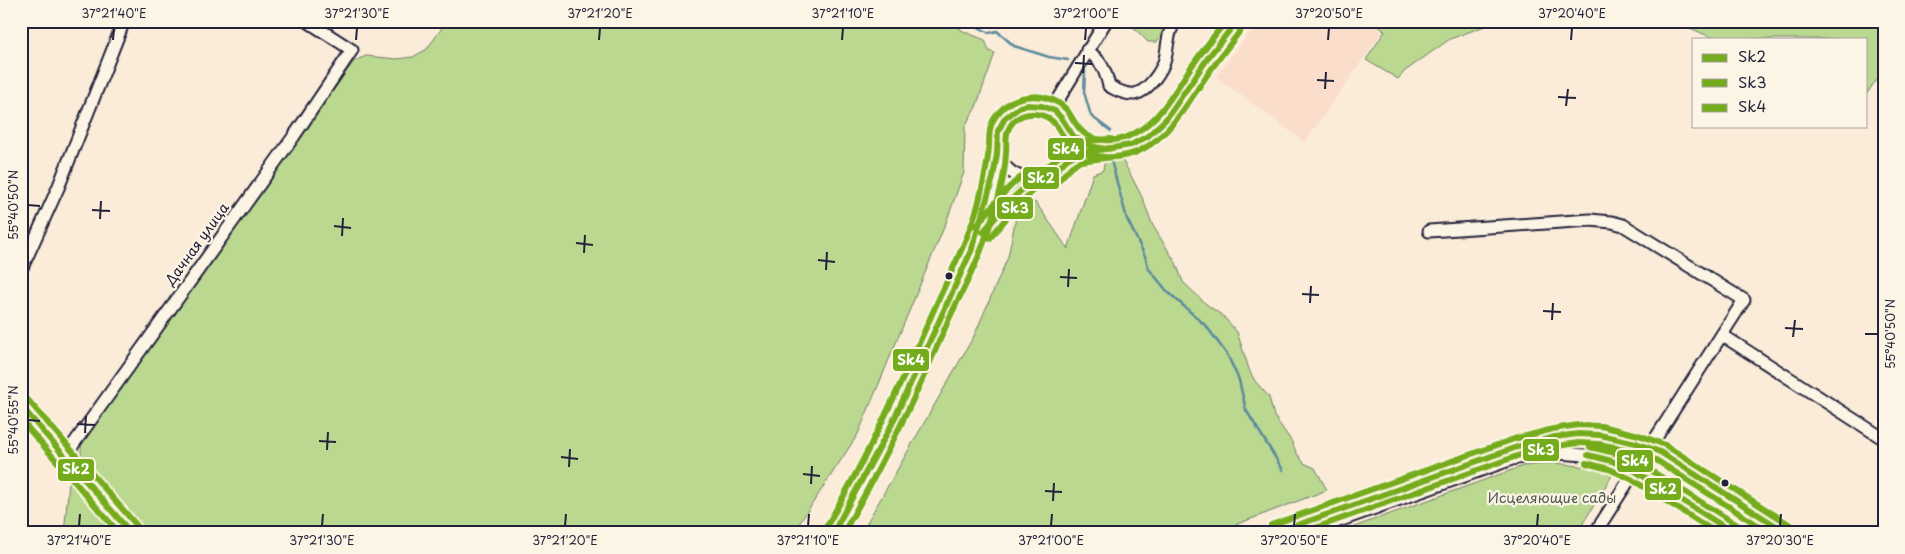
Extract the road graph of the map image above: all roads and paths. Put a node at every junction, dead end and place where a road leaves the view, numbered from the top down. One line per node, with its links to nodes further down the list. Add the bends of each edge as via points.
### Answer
1 (124, 21): 15 (street, via 58,188)
2 (307, 21): 20 (street, Дачная улица, via 352,50)
3 (1106, 21): 6 (street)
4 (1174, 21): 6 (street, via 1159,74 1135,94 1109,86 1106,70)
5 (1237, 21): 9 (street, via 1174,109 1152,133 1128,146)
6 (1087, 50): 7 (street)
7 (1052, 110): 8 (street, via 1060,116); 10 (street, via 1031,105 1010,113 997,132)
8 (1069, 132): 9 (street); 11 (street, via 1071,141)
9 (1097, 148): 11 (street)
10 (998, 154): 12 (street, via 1012,172 1023,178); 14 (street, via 990,196)
11 (1066, 159): 12 (street, via 1056,171)
12 (1035, 179): 14 (street, via 1003,207)
13 (1429, 231): 16 (street, via 1590,220 1623,225 1744,300)
14 (975, 242): 23 (street, via 879,452)
15 (21, 270)
16 (1722, 335): 18 (street); 19 (street)
17 (21, 406): 20 (street)
18 (1884, 439)
19 (1649, 448): 21 (street); 24 (street, via 1600,436 1556,437 1518,447); 28 (street)
20 (65, 456): 22 (street)
21 (1635, 471): 25 (street, via 1604,458 1578,454 1539,454 1512,459); 26 (street); 27 (street)
22 (131, 533)
23 (833, 533)
24 (1274, 533)
25 (1305, 533)
26 (1595, 533)
27 (1734, 533)
28 (1787, 533)

